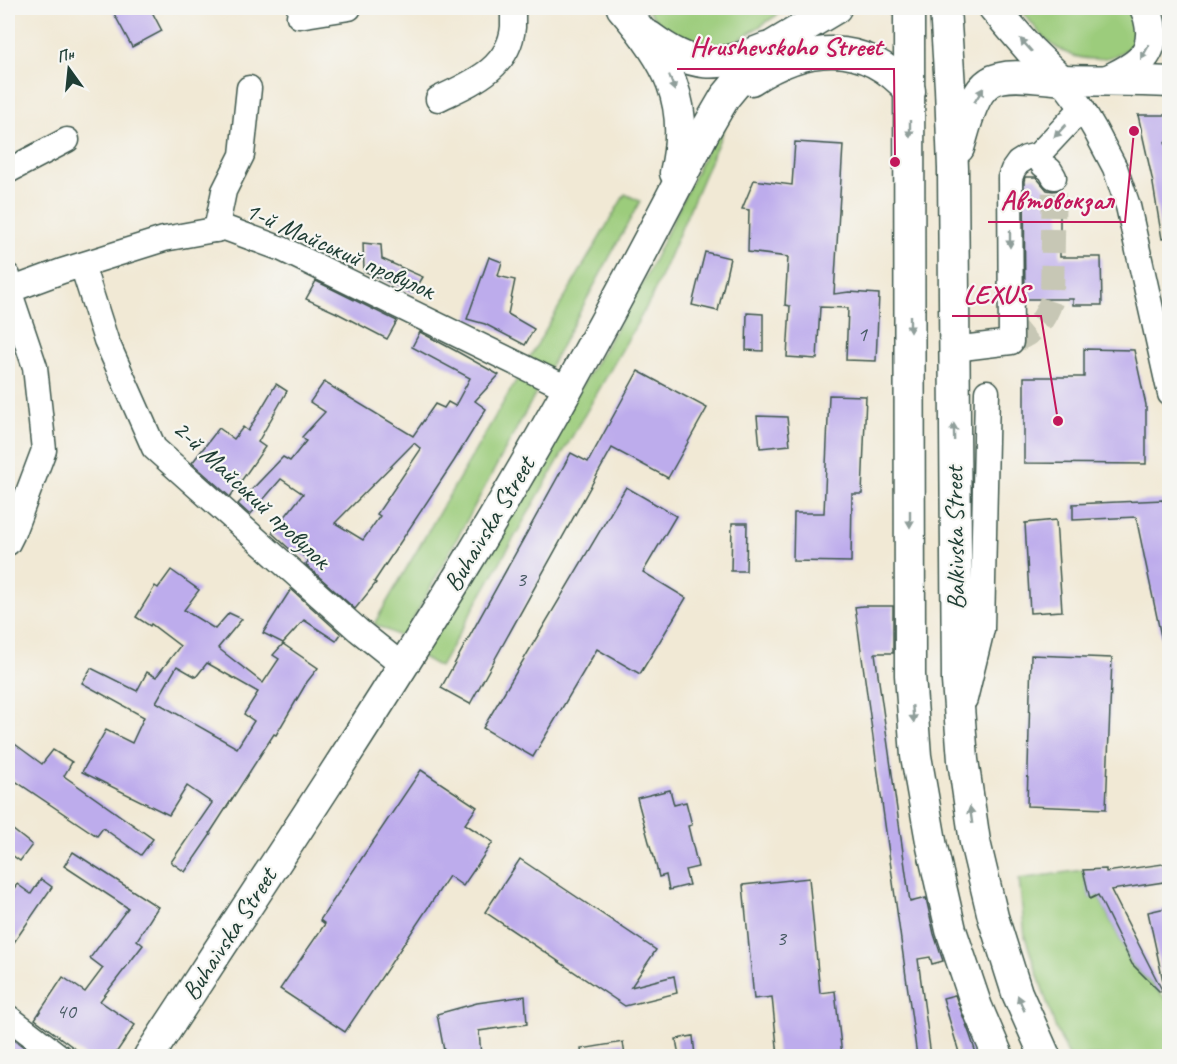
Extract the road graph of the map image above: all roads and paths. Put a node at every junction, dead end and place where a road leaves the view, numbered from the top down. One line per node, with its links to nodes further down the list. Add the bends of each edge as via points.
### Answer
1 (349, 8): 9 (street)
2 (513, 8): 18 (street, via 513,28 500,59 488,73)
3 (622, 8): 10 (main road)
4 (836, 8): 11 (main road, Buhaivska Street)
5 (909, 8): 16 (main road, Balkivska Street)
6 (945, 8): 22 (main road, Balkivska Street)
7 (994, 8): 12 (main road, one-way to 7)
8 (1145, 8): 13 (main road, one-way to 13, via 1151,36 1147,52 1136,65)
9 (299, 16)
10 (643, 32): 11 (main road, via 680,56 697,62 732,60); 25 (main road, one-way to 25, via 672,80 679,111 678,162)
11 (774, 45): 17 (main road, Buhaivska Street)
12 (1061, 80): 13 (main road); 19 (street); 22 (main road, one-way to 12, via 976,98 991,81 1015,77)
13 (1108, 80): 14 (main road)
14 (1170, 82)
15 (249, 88): 26 (street, via 242,155 224,191)
16 (910, 91): 17 (main road, via 877,62 844,52 807,55 784,62); 39 (main road, Balkivska Street, one-way to 39, via 910,675 916,756 951,930)
17 (725, 97): 25 (main road, Buhaivska Street)
18 (438, 99)
19 (1082, 108): 21 (street, one-way to 21); 32 (street, via 1115,168 1128,206)
20 (67, 140): 23 (street)
21 (1038, 155): 24 (street); 29 (street, one-way to 29, via 1017,163 1010,178 1011,342)
22 (953, 169): 29 (main road, Balkivska Street)
23 (8, 171)
24 (1054, 177)
25 (668, 202): 30 (main road, Buhaivska Street)
26 (216, 230): 27 (street, 1-й Майський провулок, via 164,239); 30 (street, 1-й Майський провулок, via 225,228 282,249)
27 (82, 265): 28 (street, 1-й Майський провулок); 34 (street, 2-й Майський провулок, via 106,340 154,448)
28 (8, 286): 33 (street, via 35,367 44,450)
29 (954, 349): 35 (main road, Balkivska Street, one-way to 29)
30 (569, 389): 34 (main road, Buhaivska Street)
31 (987, 392): 35 (street, via 982,629)
32 (1170, 394)
33 (8, 543)
34 (403, 666): 38 (main road, Buhaivska Street)
35 (960, 719): 40 (main road, Balkivska Street, one-way to 35, via 1017,993 993,917 975,842)
36 (8, 1017): 37 (street)
37 (60, 1056)
38 (149, 1056)
39 (998, 1056)
40 (1045, 1056)

